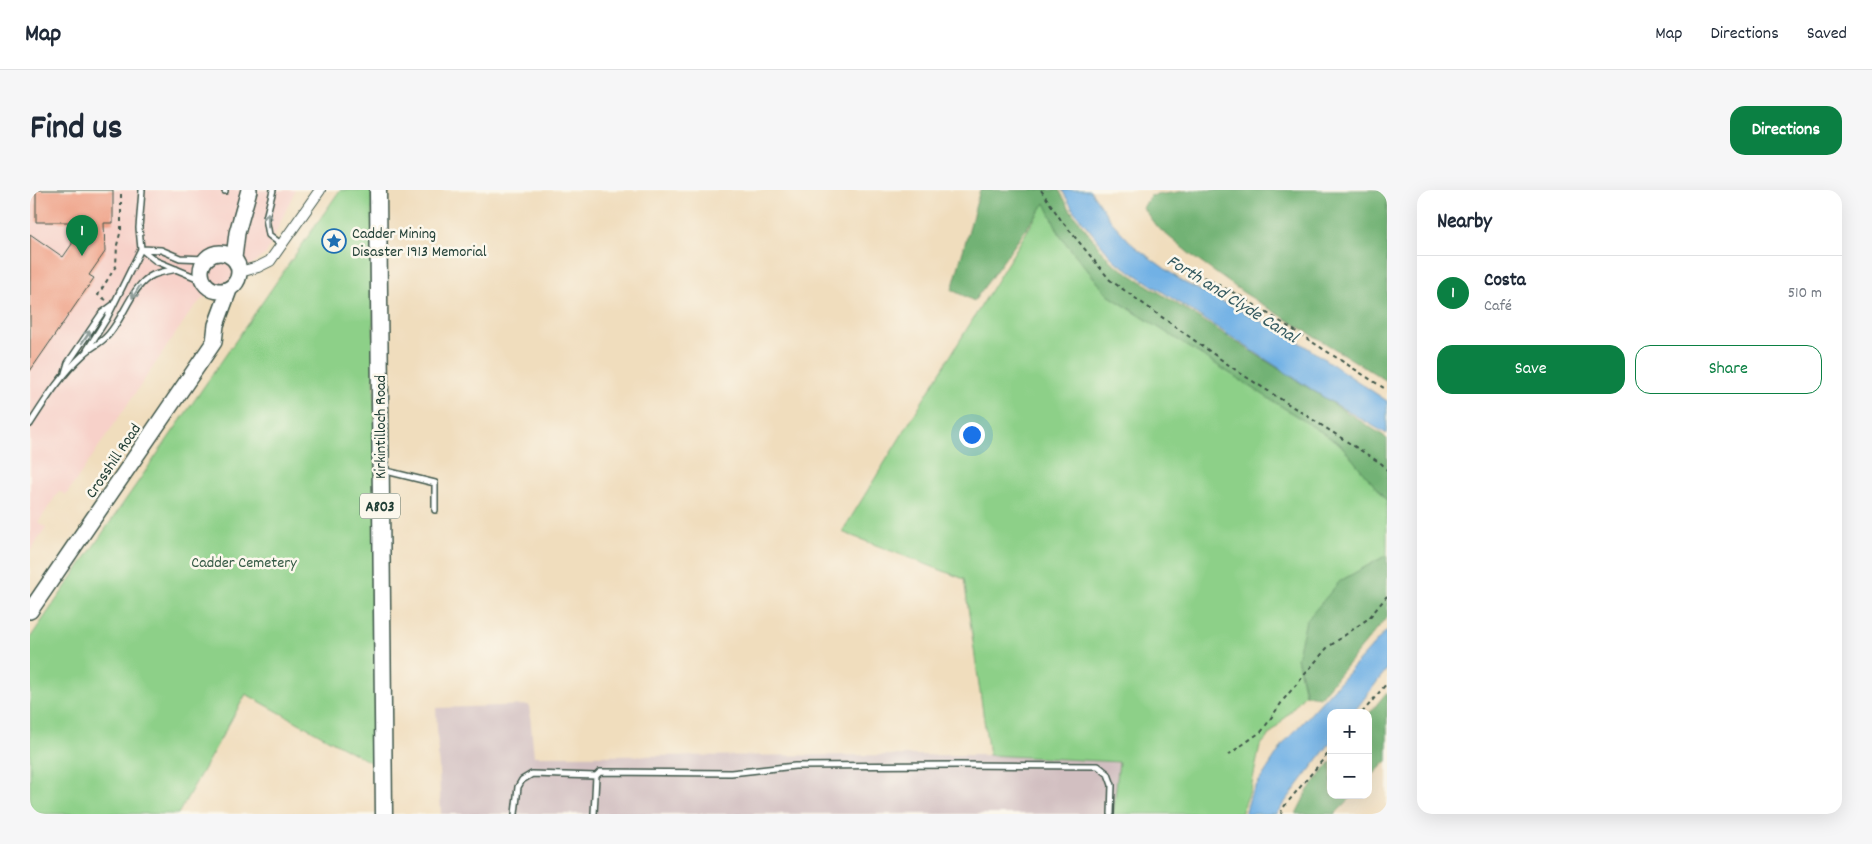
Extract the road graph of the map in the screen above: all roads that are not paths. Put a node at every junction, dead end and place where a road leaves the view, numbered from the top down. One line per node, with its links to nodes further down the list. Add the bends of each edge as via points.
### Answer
1 (142, 190): 7 (lane)
2 (250, 190): 9 (main road, via 236,232)
3 (273, 190): 6 (lane, one-way to 3, via 269,235 266,218)
4 (320, 190): 6 (street)
5 (378, 190): 18 (main road, Kirkintilloch Road / A803)
6 (282, 245): 9 (street, via 270,261 258,267)
7 (141, 249): 8 (lane, via 162,250 180,258); 10 (lane, via 156,261); 13 (lane)
8 (206, 259): 9 (main road, via 212,254); 11 (main road, via 201,269)
9 (231, 261): 12 (main road, via 235,285)
10 (176, 269): 11 (lane); 15 (lane, one-way to 15, via 153,275 140,286 114,329)
11 (206, 284): 12 (main road, via 216,291); 14 (main road, Crosshill Road)
12 (229, 290): 14 (main road, Crosshill Road)
13 (113, 304): 15 (lane); 16 (lane, one-way to 13, via 102,313)
14 (216, 325): 20 (main road, Crosshill Road, via 214,342)
15 (84, 354): 16 (lane)
16 (64, 374): 17 (lane)
17 (30, 424)
18 (379, 470): 19 (lane, via 435,483); 22 (main road, Kirkintilloch Road / A803)
19 (435, 510)
20 (30, 611)
21 (596, 776): 23 (lane, via 532,774 518,787); 24 (lane); 25 (lane, via 600,772 731,773 795,766 1098,766 1108,774 1112,785)
22 (384, 814)
23 (515, 814)
24 (594, 814)
25 (1111, 814)

